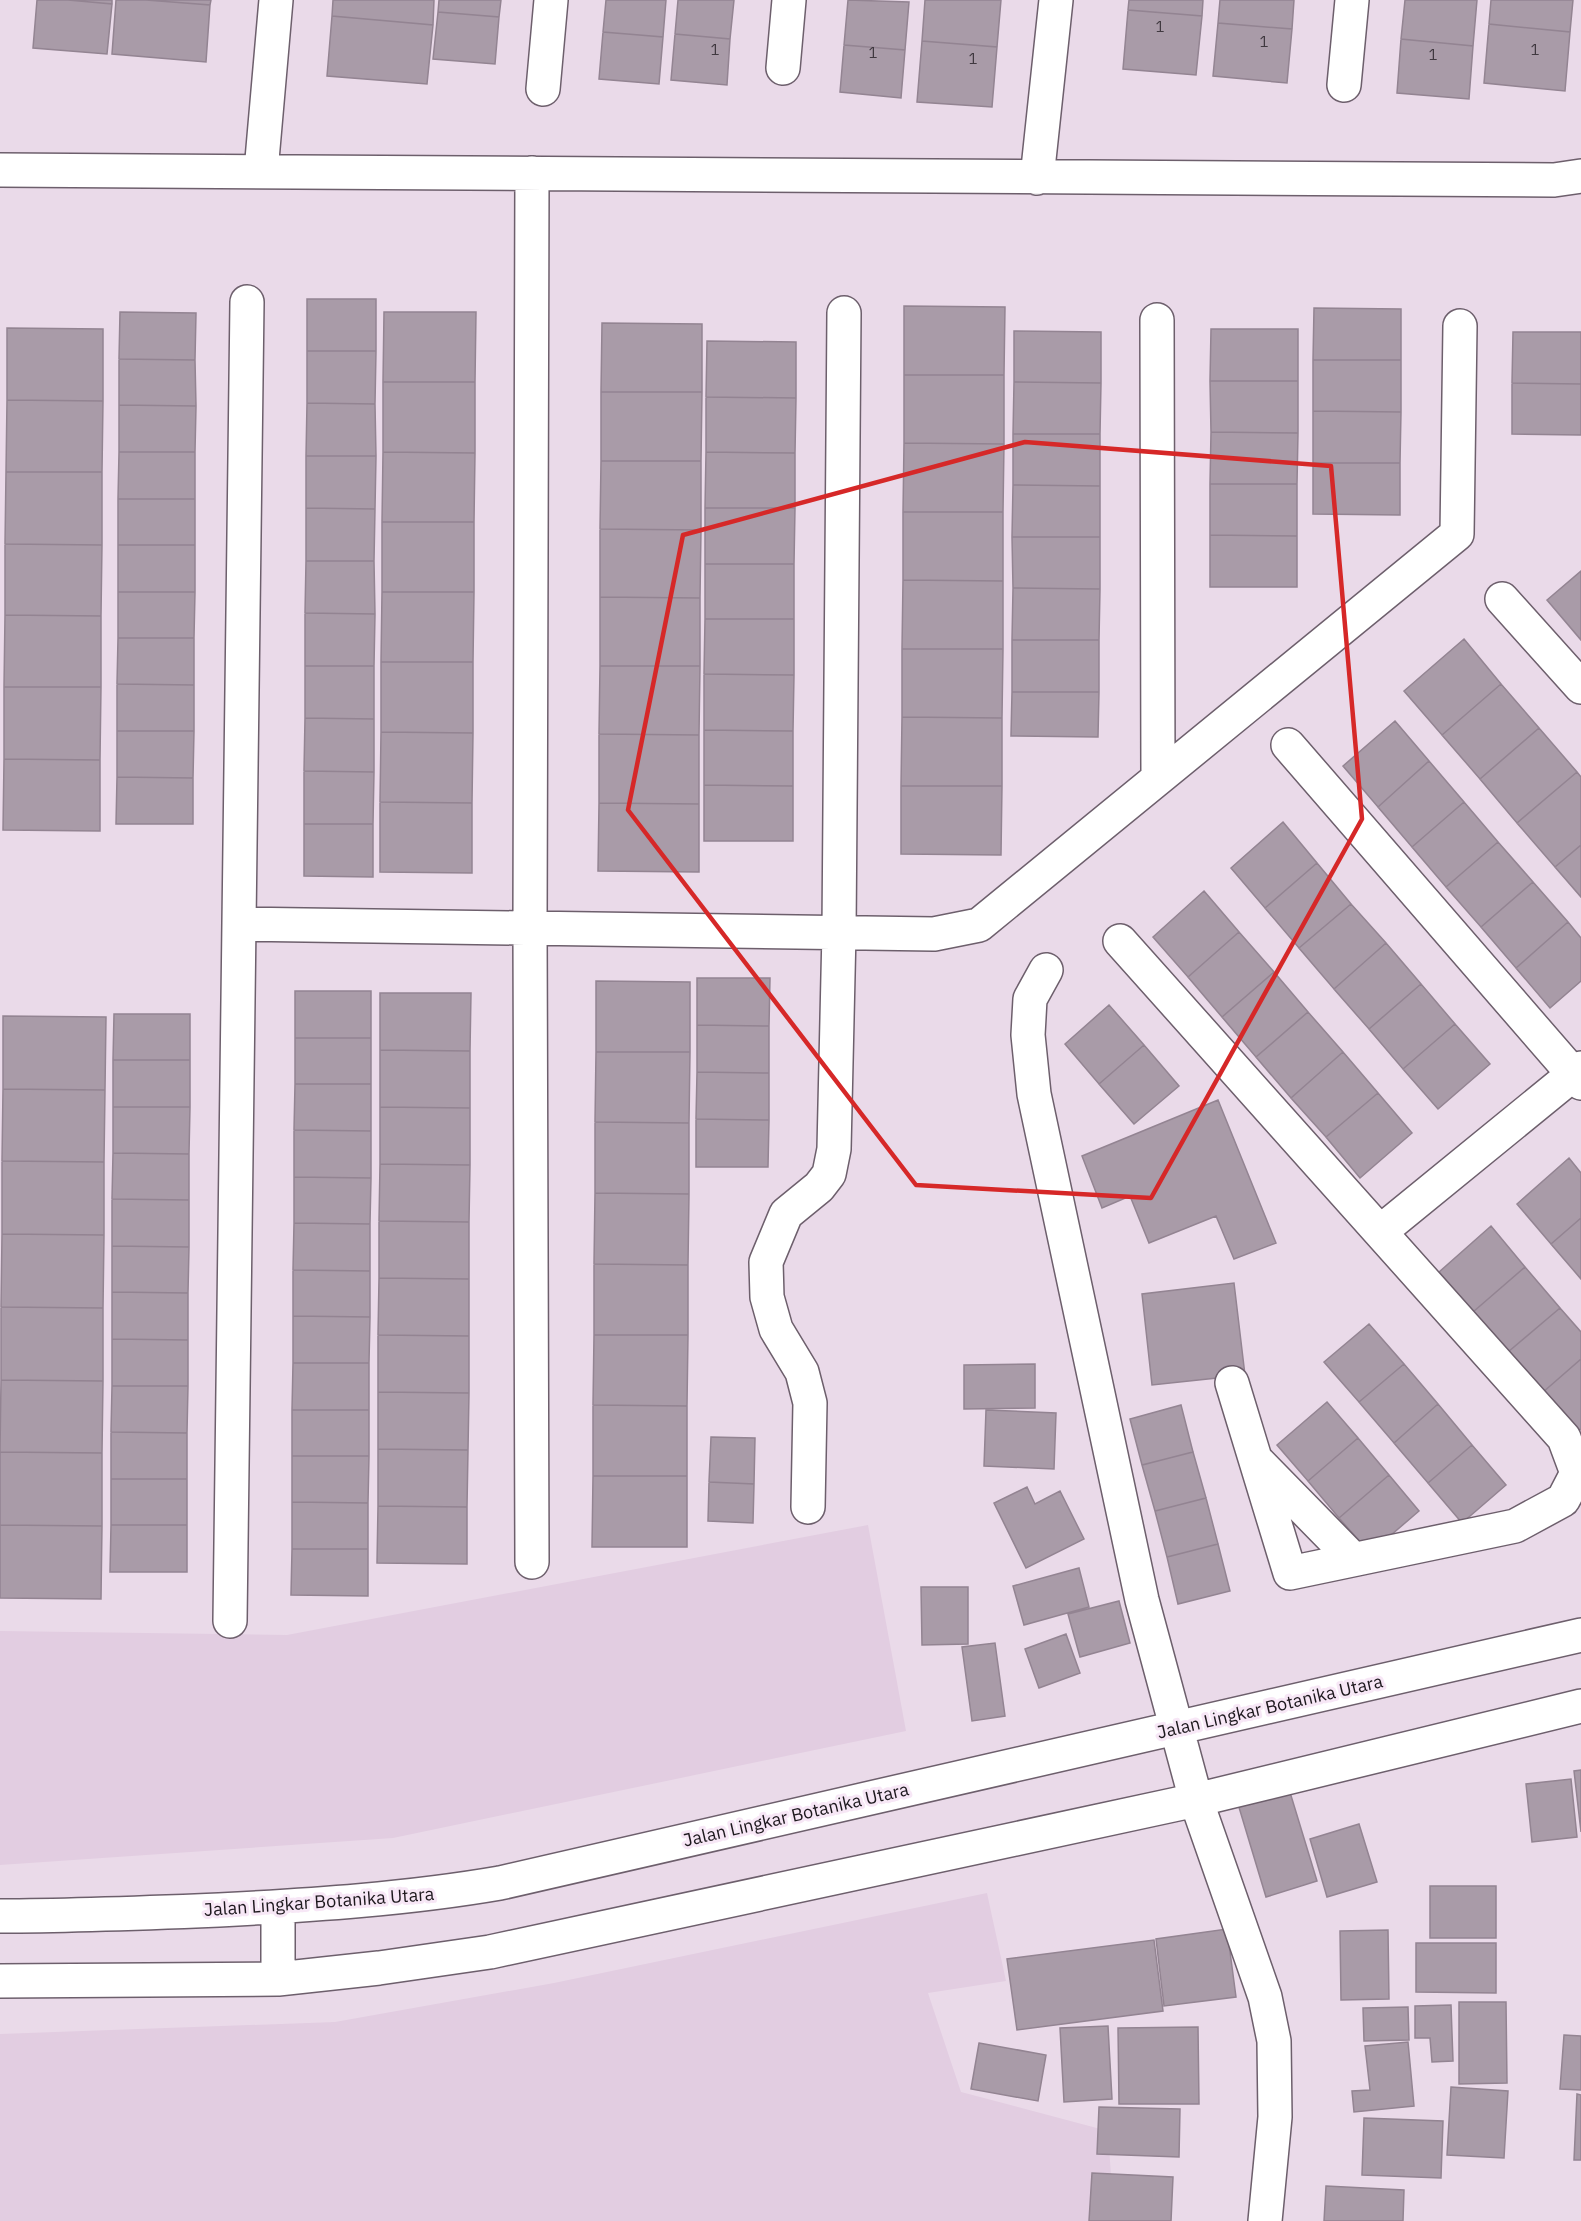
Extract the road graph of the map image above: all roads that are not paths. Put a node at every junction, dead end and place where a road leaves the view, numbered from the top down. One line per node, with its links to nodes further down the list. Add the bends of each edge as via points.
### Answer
1 (276, 0): 10 (street)
2 (551, 0): 8 (street)
3 (789, 0): 6 (street)
4 (1056, 0): 13 (street)
5 (1352, 0): 7 (street)
6 (783, 68)
7 (1344, 85)
8 (543, 89)
9 (0, 170): 10 (street)
10 (261, 171): 11 (street)
11 (532, 173): 13 (street); 23 (street)
12 (1581, 176): 13 (street, via 1554,180)
13 (1037, 178)
14 (247, 302): 22 (street)
15 (844, 313): 24 (street)
16 (1157, 320): 21 (street)
17 (1460, 326): 21 (street, via 1457,534)
18 (1502, 599): 19 (street)
19 (1581, 687)
20 (1287, 745): 27 (street)
21 (1158, 778): 24 (street, via 979,925 934,934)
22 (239, 924): 23 (street); 34 (street)
23 (530, 928): 24 (street); 33 (street)
24 (839, 932): 31 (street, via 834,1149 829,1174 786,1214 766,1262 767,1297 776,1329 802,1372 810,1403)
25 (1120, 941): 28 (street)
26 (1046, 970): 37 (street, via 1030,999 1028,1035 1034,1094 1142,1600)
27 (1578, 1075): 28 (street)
28 (1380, 1232): 32 (street, via 1564,1438 1577,1473 1563,1500 1515,1526)
29 (1232, 1383): 30 (street)
30 (1255, 1460): 32 (street); 32 (street, via 1290,1573)
31 (808, 1507)
32 (1353, 1559)
33 (532, 1562)
34 (230, 1620)
35 (1581, 1635): 37 (street, Jalan Lingkar Botanika Utara)
36 (1581, 1706): 38 (street)
37 (1176, 1728): 38 (street); 39 (street, Jalan Lingkar Botanika Utara, via 500,1883 437,1894)
38 (1196, 1800): 41 (street, via 490,1952); 43 (street, via 1265,1997 1274,2041 1275,2117)
39 (278, 1907): 40 (street, Jalan Lingkar Botanika Utara); 41 (street)
40 (0, 1916)
41 (278, 1979): 42 (street)
42 (0, 1981)
43 (1265, 2221)

